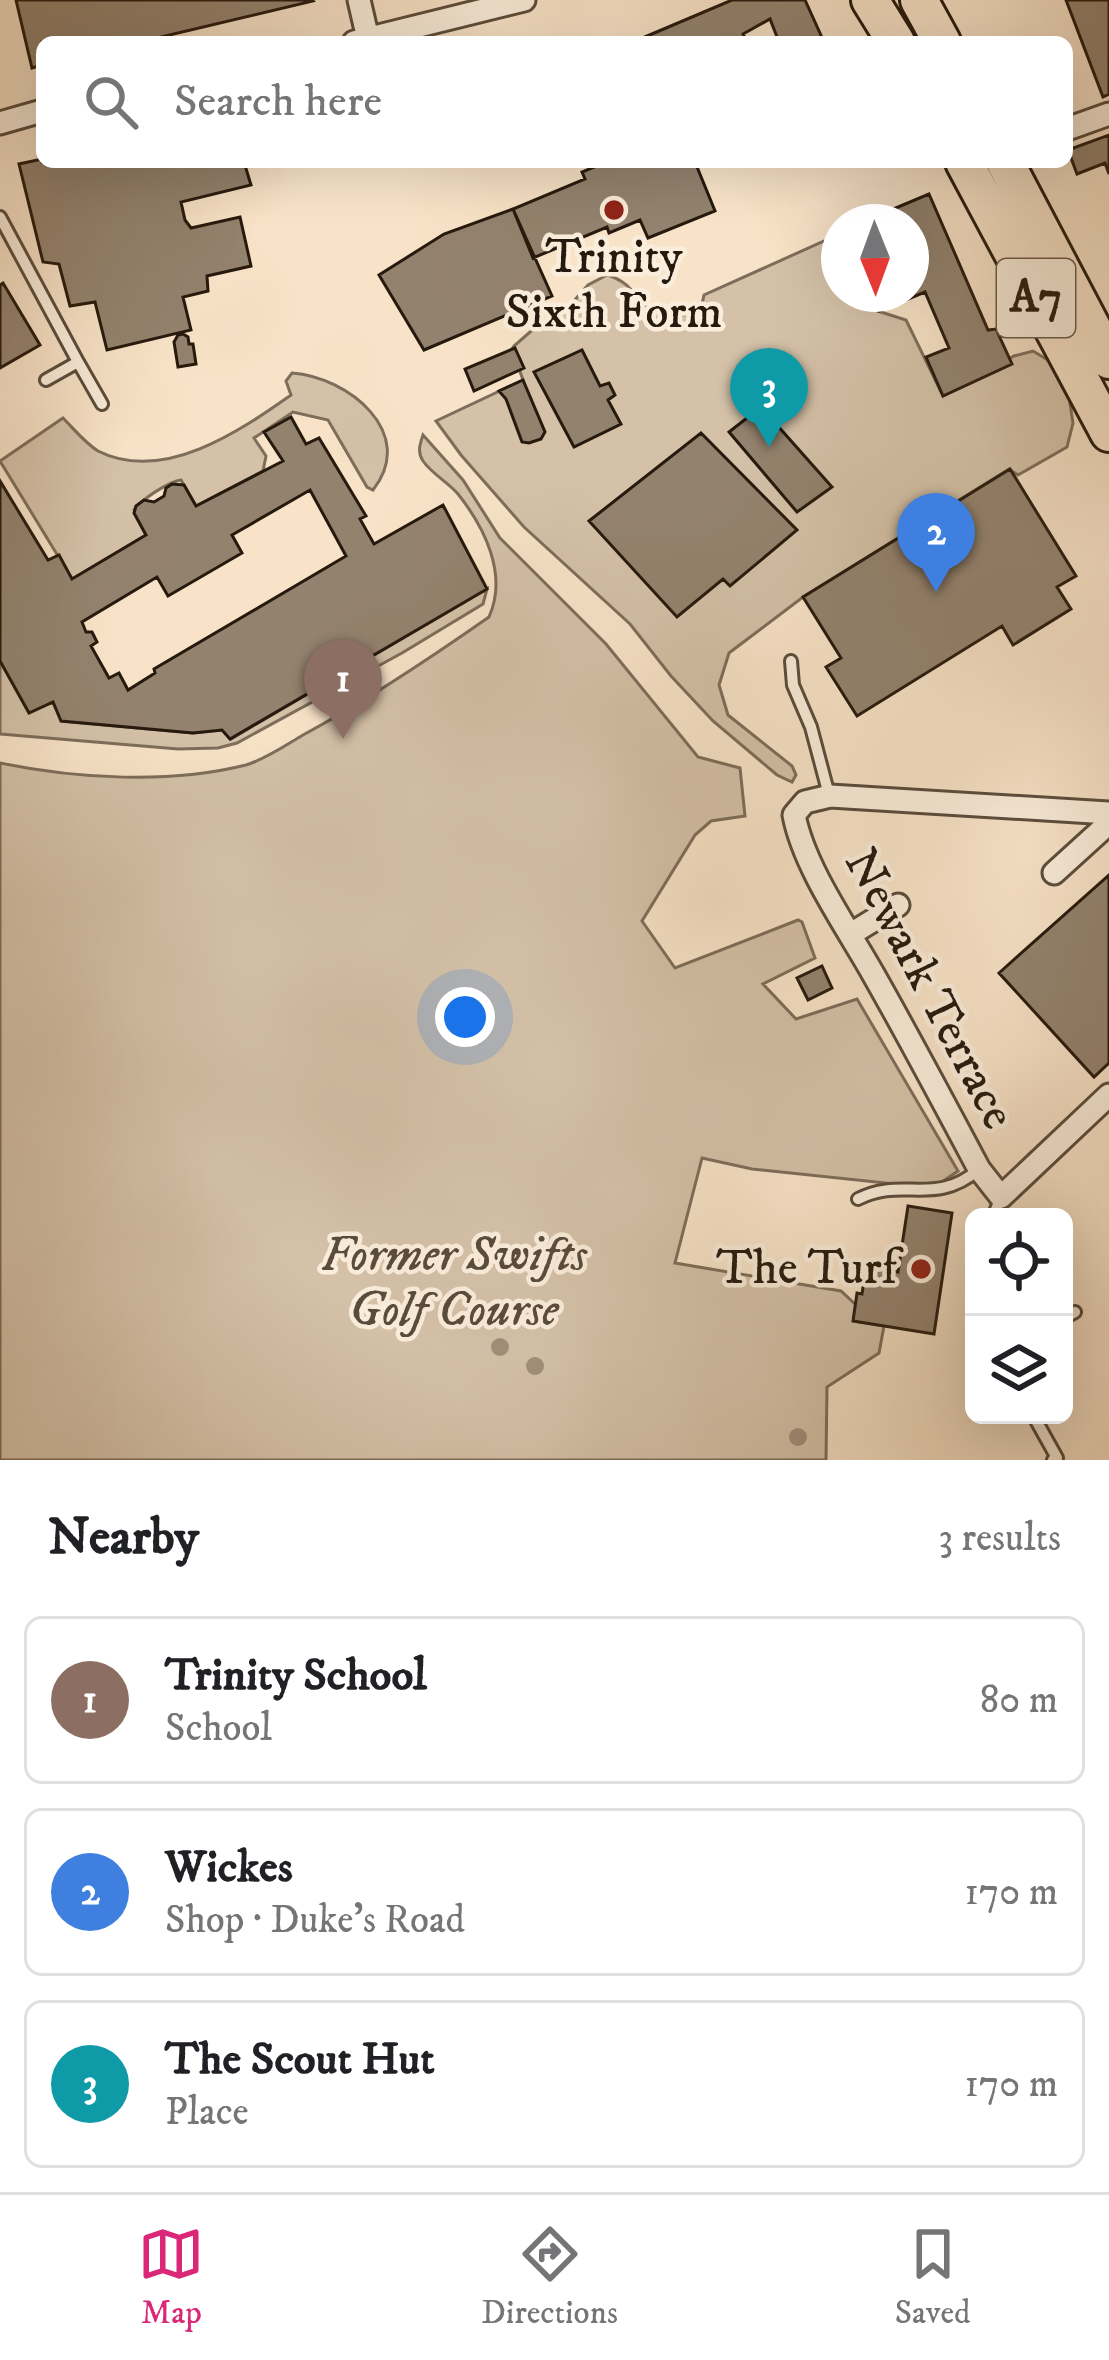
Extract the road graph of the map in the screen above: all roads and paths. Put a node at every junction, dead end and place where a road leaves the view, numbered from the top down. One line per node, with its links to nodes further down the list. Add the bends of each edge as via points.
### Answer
1 (358, 0): 5 (street)
2 (524, 0): 6 (street)
3 (870, 0): 7 (main road)
4 (919, 0): 8 (main road)
5 (361, 36)
6 (381, 36)
7 (892, 36)
8 (938, 36)
9 (36, 113): 11 (street)
10 (1109, 113): 12 (street)
11 (0, 123)
12 (1073, 127)
13 (967, 168): 20 (main road, A7)
14 (1008, 168): 16 (main road, A7)
15 (0, 217): 17 (lane)
16 (1109, 360)
17 (77, 362): 18 (lane); 19 (lane)
18 (46, 380)
19 (102, 404)
20 (1109, 433)
21 (791, 661): 22 (lane)
22 (830, 796): 23 (street); 27 (street, Newark Terrace, via 805,802 794,815)
23 (1109, 813)
24 (1109, 823): 25 (street)
25 (1054, 873)
26 (898, 905): 27 (street)
27 (851, 934): 29 (street, Newark Terrace)
28 (1109, 1095): 31 (street)
29 (979, 1169): 30 (lane, via 937,1190 887,1189); 31 (street, Newark Terrace)
30 (857, 1199)
31 (997, 1207)
32 (1038, 1424): 33 (lane)
33 (1053, 1460)

